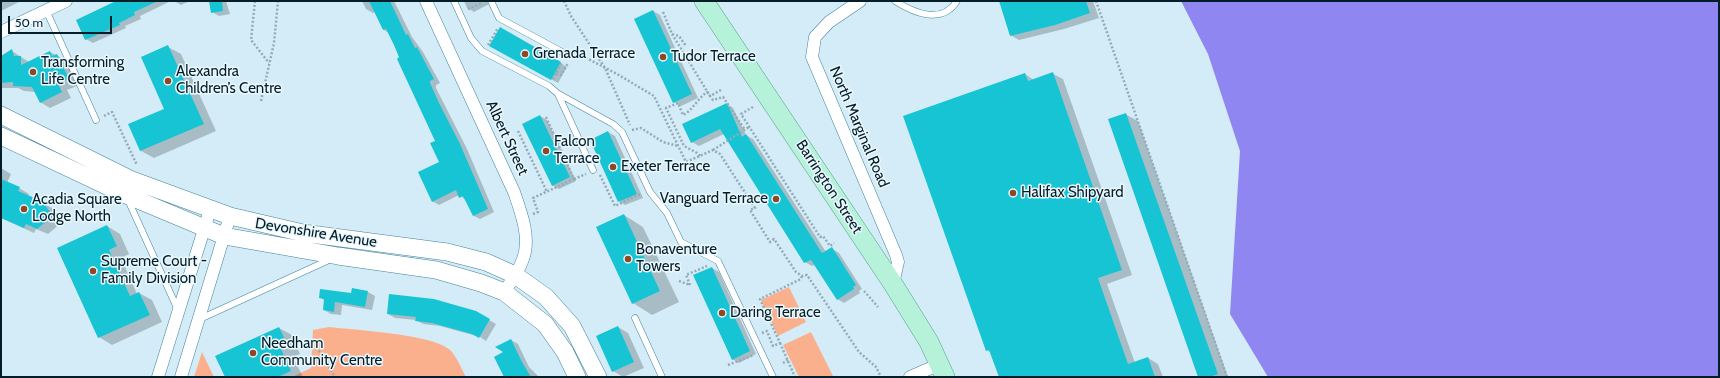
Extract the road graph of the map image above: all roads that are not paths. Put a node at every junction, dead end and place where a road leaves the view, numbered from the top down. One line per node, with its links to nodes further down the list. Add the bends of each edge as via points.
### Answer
1 (66, 1): 9 (street)
2 (426, 1): 23 (street, Albert Street, via 522,214 526,241 524,259)
3 (454, 1): 12 (lane, via 471,38 482,51 549,86)
4 (491, 1): 11 (lane, via 499,18)
5 (704, 1): 24 (main road, Barrington Street)
6 (860, 1): 24 (street, North Marginal Road, via 829,22 815,37 812,57 896,255 898,262)
7 (895, 1): 8 (lane, via 908,10 930,16 941,14 953,7)
8 (957, 1)
9 (44, 6): 10 (street); 14 (lane)
10 (1, 32)
11 (567, 51)
12 (557, 93): 16 (lane); 35 (lane, via 613,124 622,132 650,192 668,213 681,242 718,260)
13 (1, 115): 17 (street, Devonshire Avenue)
14 (96, 120)
15 (1, 136): 17 (street, Devonshire Avenue)
16 (593, 170)
17 (129, 188): 18 (street, Devonshire Avenue); 20 (street, Devonshire Avenue); 26 (lane)
18 (210, 210): 19 (street, Devonshire Avenue); 20 (street)
19 (230, 216): 21 (street); 23 (street, Devonshire Avenue, via 304,233 447,252 486,262)
20 (205, 229): 21 (street, Devonshire Avenue); 26 (street)
21 (224, 236): 22 (street, Devonshire Avenue); 28 (street)
22 (338, 256): 25 (street, Devonshire Avenue, via 436,270); 28 (lane)
23 (515, 275): 25 (street, Albert Street); 33 (street, Devonshire Avenue, via 546,298 572,326)
24 (893, 284): 29 (main road, Barrington Street, via 929,342)
25 (504, 292): 32 (street, Devonshire Avenue, via 545,324 565,352)
26 (179, 312): 28 (street); 30 (street)
27 (635, 318): 34 (lane)
28 (200, 319): 31 (street)
29 (942, 370): 36 (street)
30 (158, 377)
31 (181, 377)
32 (577, 377)
33 (598, 377)
34 (662, 377)
35 (773, 377)
36 (910, 377)

